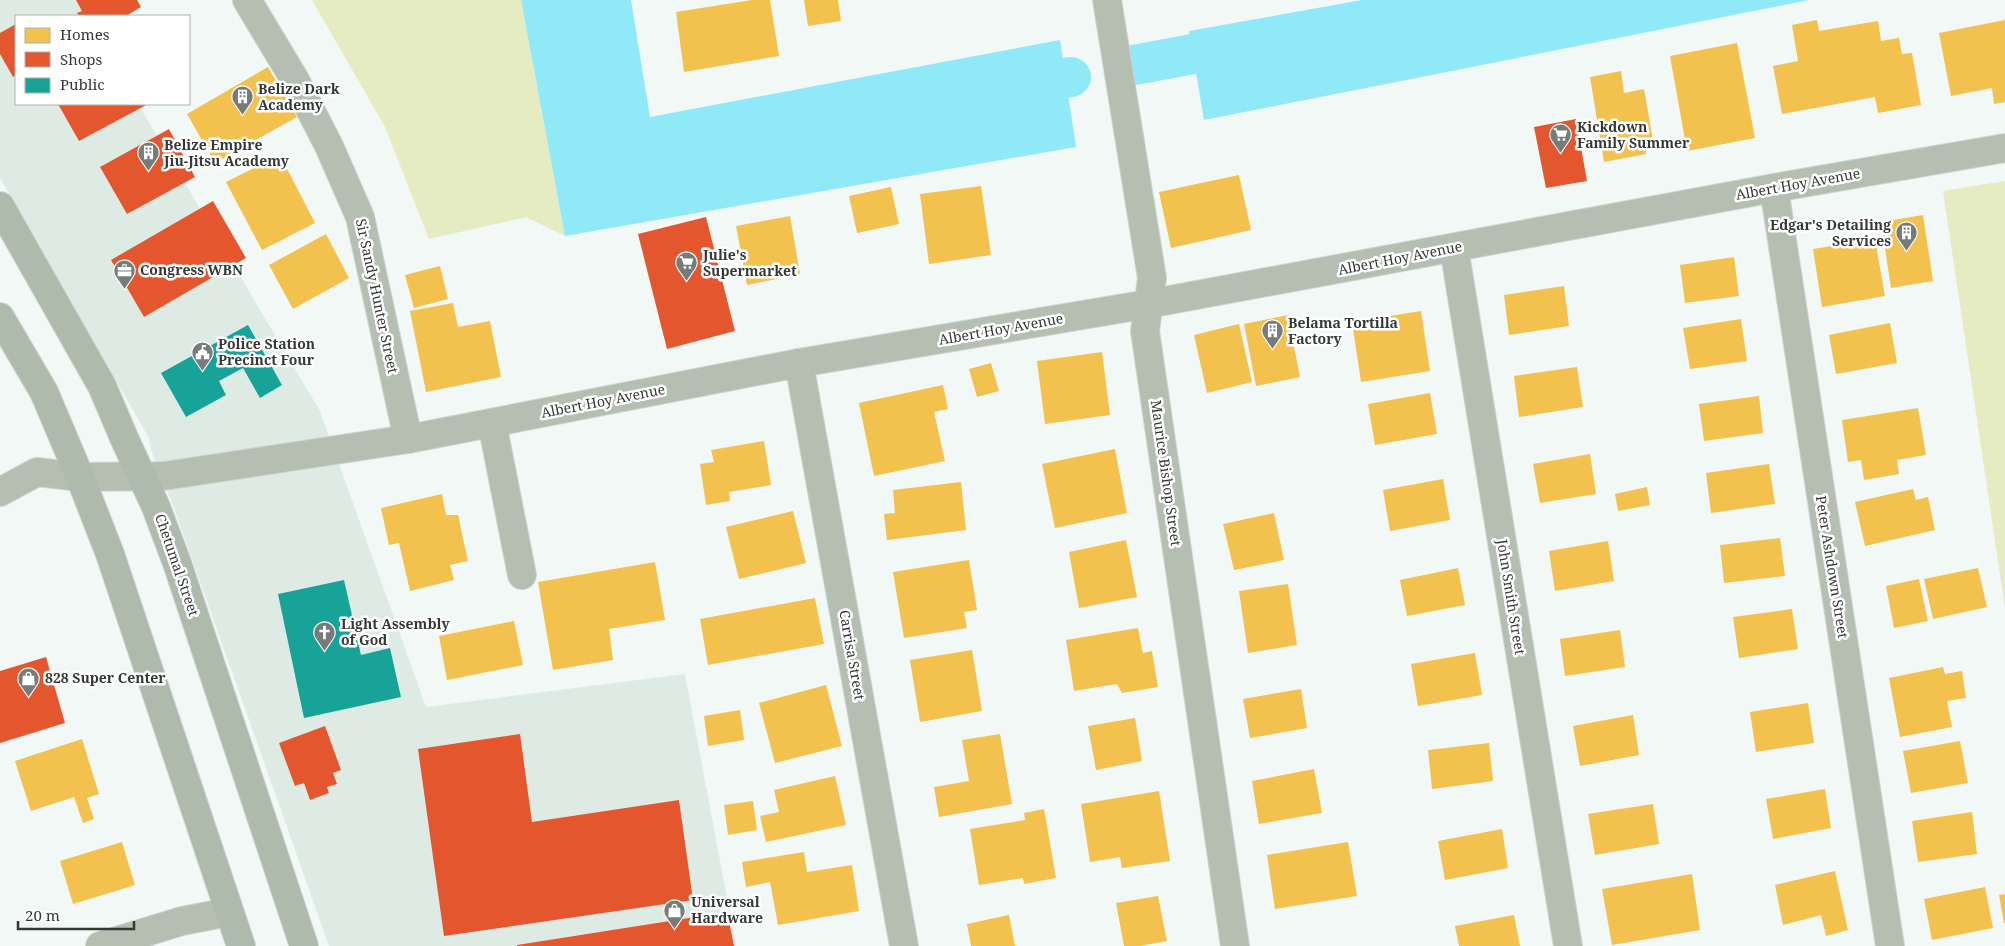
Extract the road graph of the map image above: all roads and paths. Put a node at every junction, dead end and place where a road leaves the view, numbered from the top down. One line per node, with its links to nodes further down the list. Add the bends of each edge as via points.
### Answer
1 (247, 0): 11 (street, Sir Sandy Hunter Street, via 329,146 360,217)
2 (1107, 0): 7 (street, Maurice Bishop Street, via 1152,278)
3 (2005, 148): 4 (street, Albert Hoy Avenue)
4 (1774, 188): 6 (street, Albert Hoy Avenue); 23 (street, Peter Ashdown Street)
5 (0, 206): 12 (highway, Chetumal Street, via 102,386)
6 (1454, 248): 7 (street, Albert Hoy Avenue); 22 (street, John Smith Street)
7 (1148, 304): 9 (street, Albert Hoy Avenue); 21 (street, Maurice Bishop Street, via 1145,331)
8 (0, 317): 13 (highway, via 44,392)
9 (799, 363): 10 (street, Albert Hoy Avenue); 20 (street, Carrisa Street)
10 (492, 423): 11 (street, Albert Hoy Avenue); 15 (street)
11 (408, 439): 12 (street, Albert Hoy Avenue, via 164,476)
12 (142, 476): 13 (street, Albert Hoy Avenue); 19 (highway, Chetumal Street, via 177,563)
13 (80, 477): 14 (street, Albert Hoy Avenue, via 37,472); 16 (highway, via 110,554)
14 (0, 492)
15 (522, 575)
16 (229, 912): 17 (street, via 182,921); 18 (highway)
17 (100, 946)
18 (241, 946)
19 (304, 946)
20 (904, 946)
21 (1235, 946)
22 (1568, 946)
23 (1890, 946)

